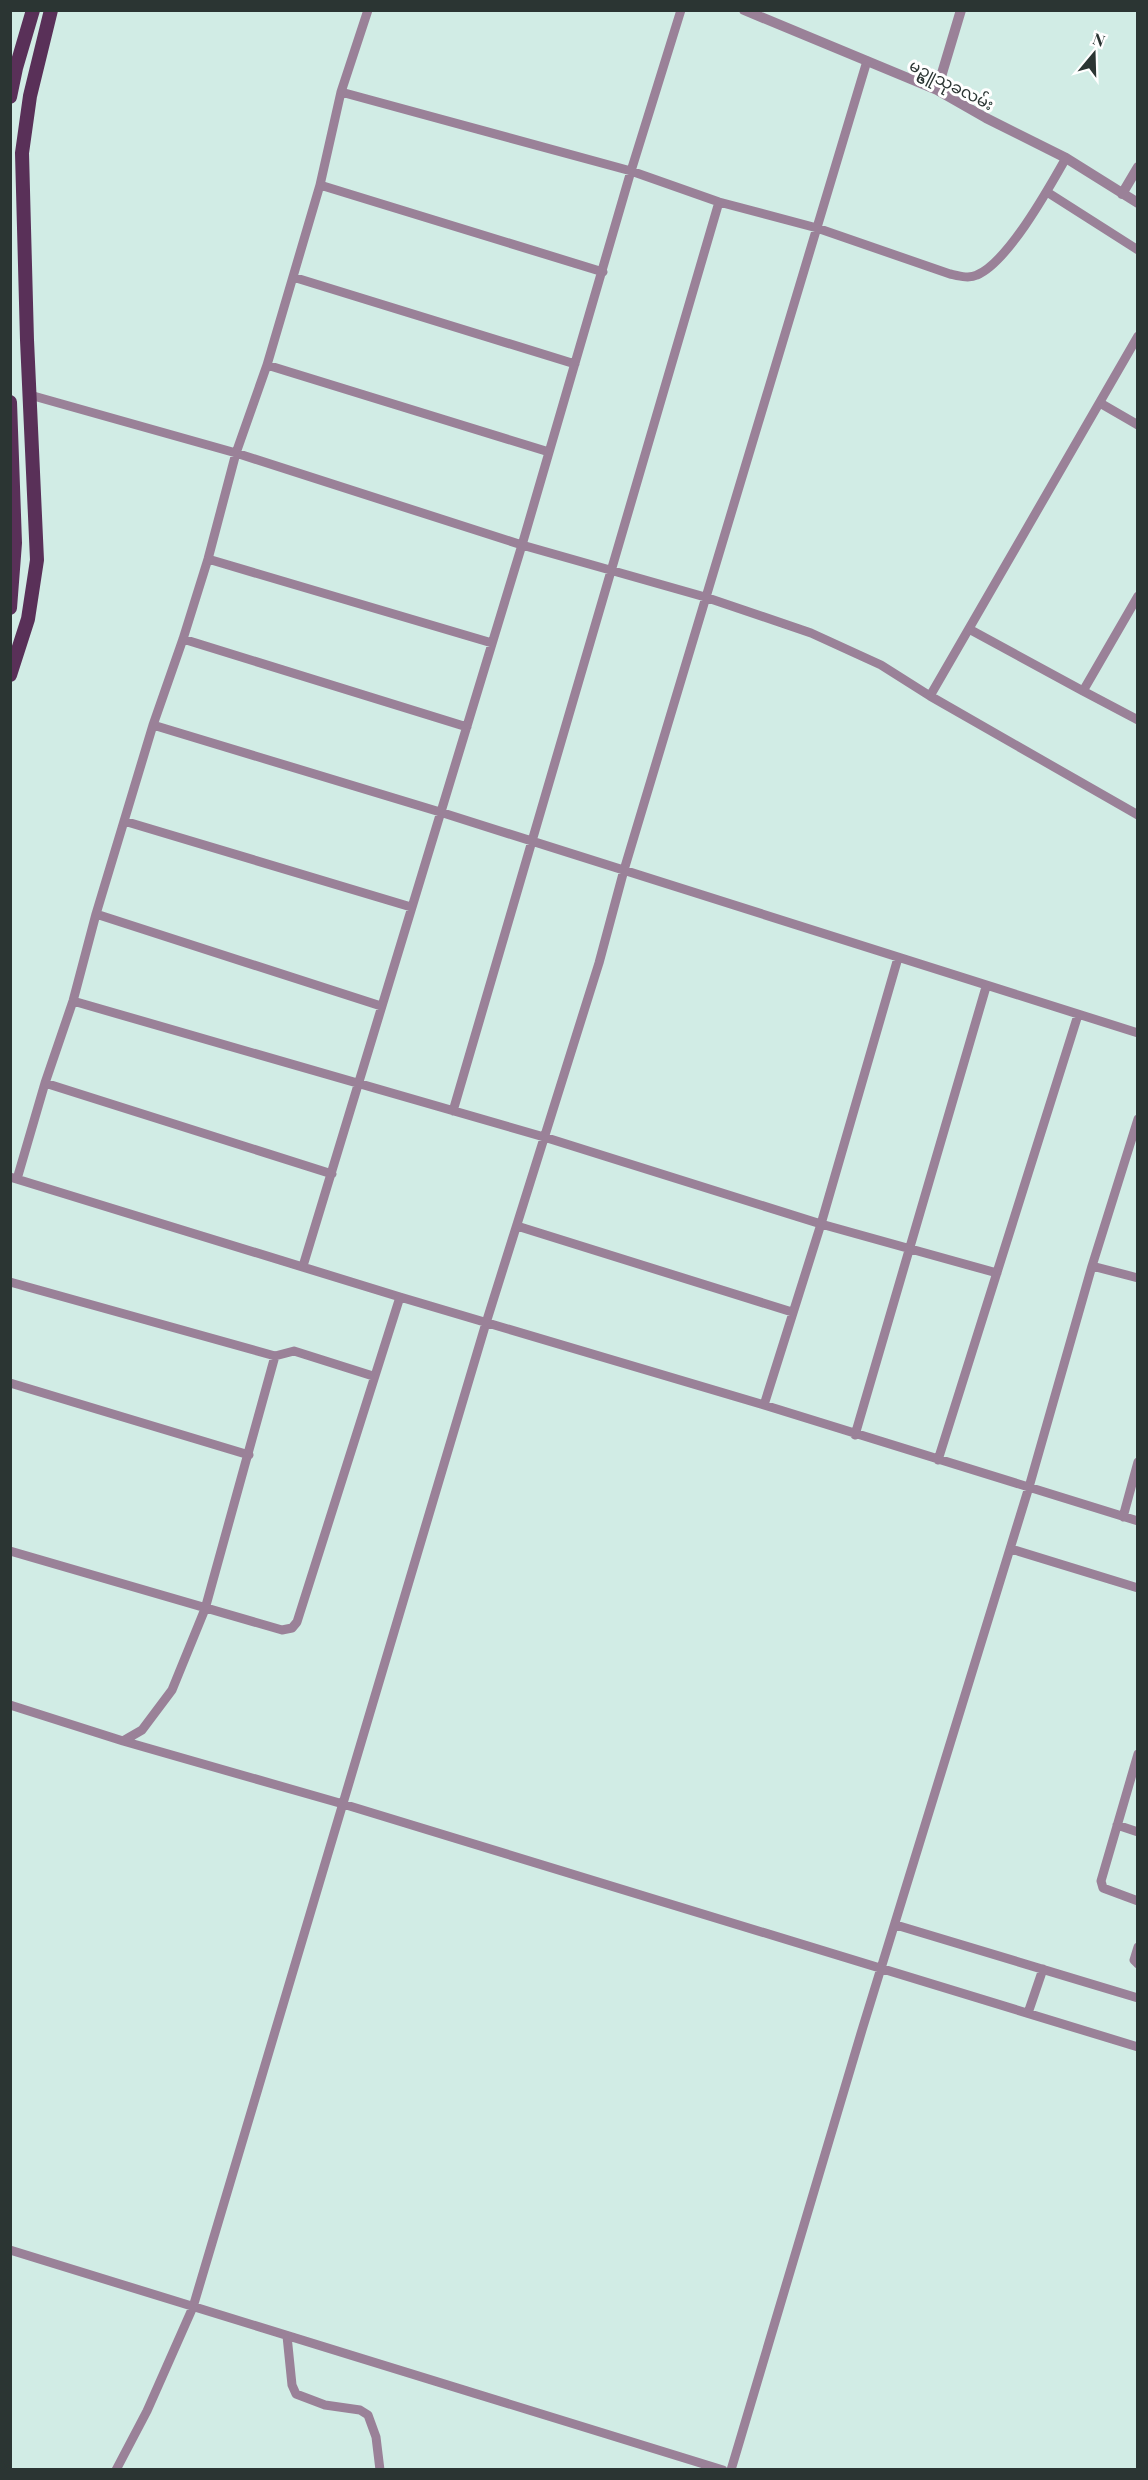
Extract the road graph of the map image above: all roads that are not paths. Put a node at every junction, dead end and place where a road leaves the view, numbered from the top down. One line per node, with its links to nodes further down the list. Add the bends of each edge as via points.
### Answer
1 (33, 10): 10 (main road)
2 (51, 10): 26 (main road, via 30,96 22,153)
3 (368, 10): 9 (street)
4 (681, 10): 13 (street)
5 (744, 10): 7 (street, မဥ္ဇူသုခလမ်း)
6 (962, 10): 8 (street)
7 (867, 61): 8 (street, မဥ္ဇူသုခလမ်း); 19 (street)
8 (937, 90): 11 (street, မဥ္ဇူသုခလမ်း)
9 (341, 92): 13 (street); 14 (street)
10 (10, 97)
11 (1066, 158): 15 (street); 16 (street, မဥ္ဇူသုခလမ်း)
12 (1137, 167): 16 (street)
13 (631, 171): 17 (street); 21 (street)
14 (320, 185): 21 (street); 22 (street)
15 (1047, 192): 19 (street, via 1008,248 976,276 950,274); 20 (street)
16 (1122, 194): 18 (street, မဥ္ဇူသုခလမ်း)
17 (719, 202): 19 (street); 34 (street)
18 (1137, 203)
19 (817, 228): 36 (street)
20 (1137, 250)
21 (603, 272): 24 (street)
22 (293, 277): 24 (street); 25 (street)
23 (1137, 336): 28 (street)
24 (574, 364): 30 (street)
25 (267, 365): 30 (street); 31 (street)
26 (30, 394): 31 (street); 41 (main road, via 37,560 28,619)
27 (10, 402): 37 (main road, via 15,543)
28 (1100, 403): 29 (street); 38 (street)
29 (1137, 425)
30 (549, 452): 32 (street)
31 (236, 453): 32 (street); 33 (street)
32 (522, 545): 34 (street); 40 (street)
33 (208, 559): 39 (street); 40 (street)
34 (611, 571): 36 (street); 50 (street)
35 (1137, 596): 42 (street)
36 (705, 597): 43 (street, via 811,633 881,665); 51 (street)
37 (10, 608)
38 (969, 629): 42 (street); 43 (street)
39 (183, 639): 45 (street); 46 (street)
40 (492, 643): 46 (street)
41 (10, 675)
42 (1083, 691): 44 (street)
43 (930, 696): 48 (street)
44 (1137, 720)
45 (153, 725): 47 (street); 49 (street)
46 (467, 727): 47 (street)
47 (440, 812): 50 (street); 52 (street)
48 (1137, 815)
49 (124, 821): 52 (street); 53 (street)
50 (533, 841): 51 (street); 62 (street)
51 (624, 870): 54 (street); 64 (street)
52 (411, 907): 57 (street)
53 (96, 914): 56 (street); 57 (street)
54 (898, 958): 55 (street); 67 (street)
55 (986, 987): 58 (street); 69 (street)
56 (73, 1001): 60 (street); 61 (street)
57 (381, 1006): 61 (street)
58 (1078, 1015): 59 (street); 72 (street)
59 (1137, 1033)
60 (45, 1083): 65 (street); 66 (street)
61 (358, 1085): 62 (street); 65 (street)
62 (453, 1111): 64 (street)
63 (1137, 1119): 71 (street)
64 (544, 1137): 67 (street); 68 (street)
65 (332, 1174): 70 (street)
66 (14, 1178): 70 (street)
67 (821, 1224): 69 (street); 76 (street)
68 (517, 1226): 76 (street); 77 (street)
69 (911, 1250): 72 (street); 82 (street)
70 (303, 1266): 75 (street)
71 (1092, 1266): 73 (street); 86 (street)
72 (997, 1273): 84 (street)
73 (1137, 1278)
74 (10, 1282): 78 (street)
75 (400, 1297): 77 (street); 79 (street)
76 (792, 1312): 81 (street)
77 (486, 1323): 81 (street); 97 (street)
78 (276, 1356): 79 (street, via 294,1351); 83 (street)
79 (373, 1376): 92 (street, via 297,1622 282,1630)
80 (10, 1383): 83 (street)
81 (764, 1405): 82 (street)
82 (855, 1435): 84 (street)
83 (249, 1455): 92 (street)
84 (938, 1460): 86 (street)
85 (1137, 1462): 87 (street)
86 (1029, 1487): 87 (street); 89 (street)
87 (1123, 1517): 88 (street)
88 (1137, 1521)
89 (1011, 1549): 91 (street); 101 (street)
90 (10, 1551): 92 (street)
91 (1137, 1588)
92 (205, 1609): 94 (street, via 172,1690 142,1730)
93 (10, 1705): 94 (street)
94 (123, 1741): 97 (street)
95 (1137, 1754): 96 (street)
96 (1136, 1765): 98 (street)
97 (342, 1804): 104 (street); 110 (street)
98 (1117, 1825): 99 (street); 100 (street, via 1101,1885)
99 (1137, 1832)
100 (1137, 1901)
101 (896, 1925): 104 (street); 105 (street)
102 (1137, 1947): 103 (street)
103 (1137, 1964)
104 (882, 1968): 107 (street); 115 (street)
105 (1043, 1969): 106 (street); 107 (street)
106 (1137, 1998)
107 (1028, 2013): 108 (street)
108 (1137, 2047)
109 (10, 2250): 110 (street)
110 (193, 2307): 111 (street); 112 (street, via 147,2411)
111 (287, 2336): 113 (street, via 293,2390 325,2405 360,2410 368,2415 376,2437); 114 (street)
112 (116, 2469)
113 (380, 2469)
114 (723, 2469)
115 (730, 2469)

